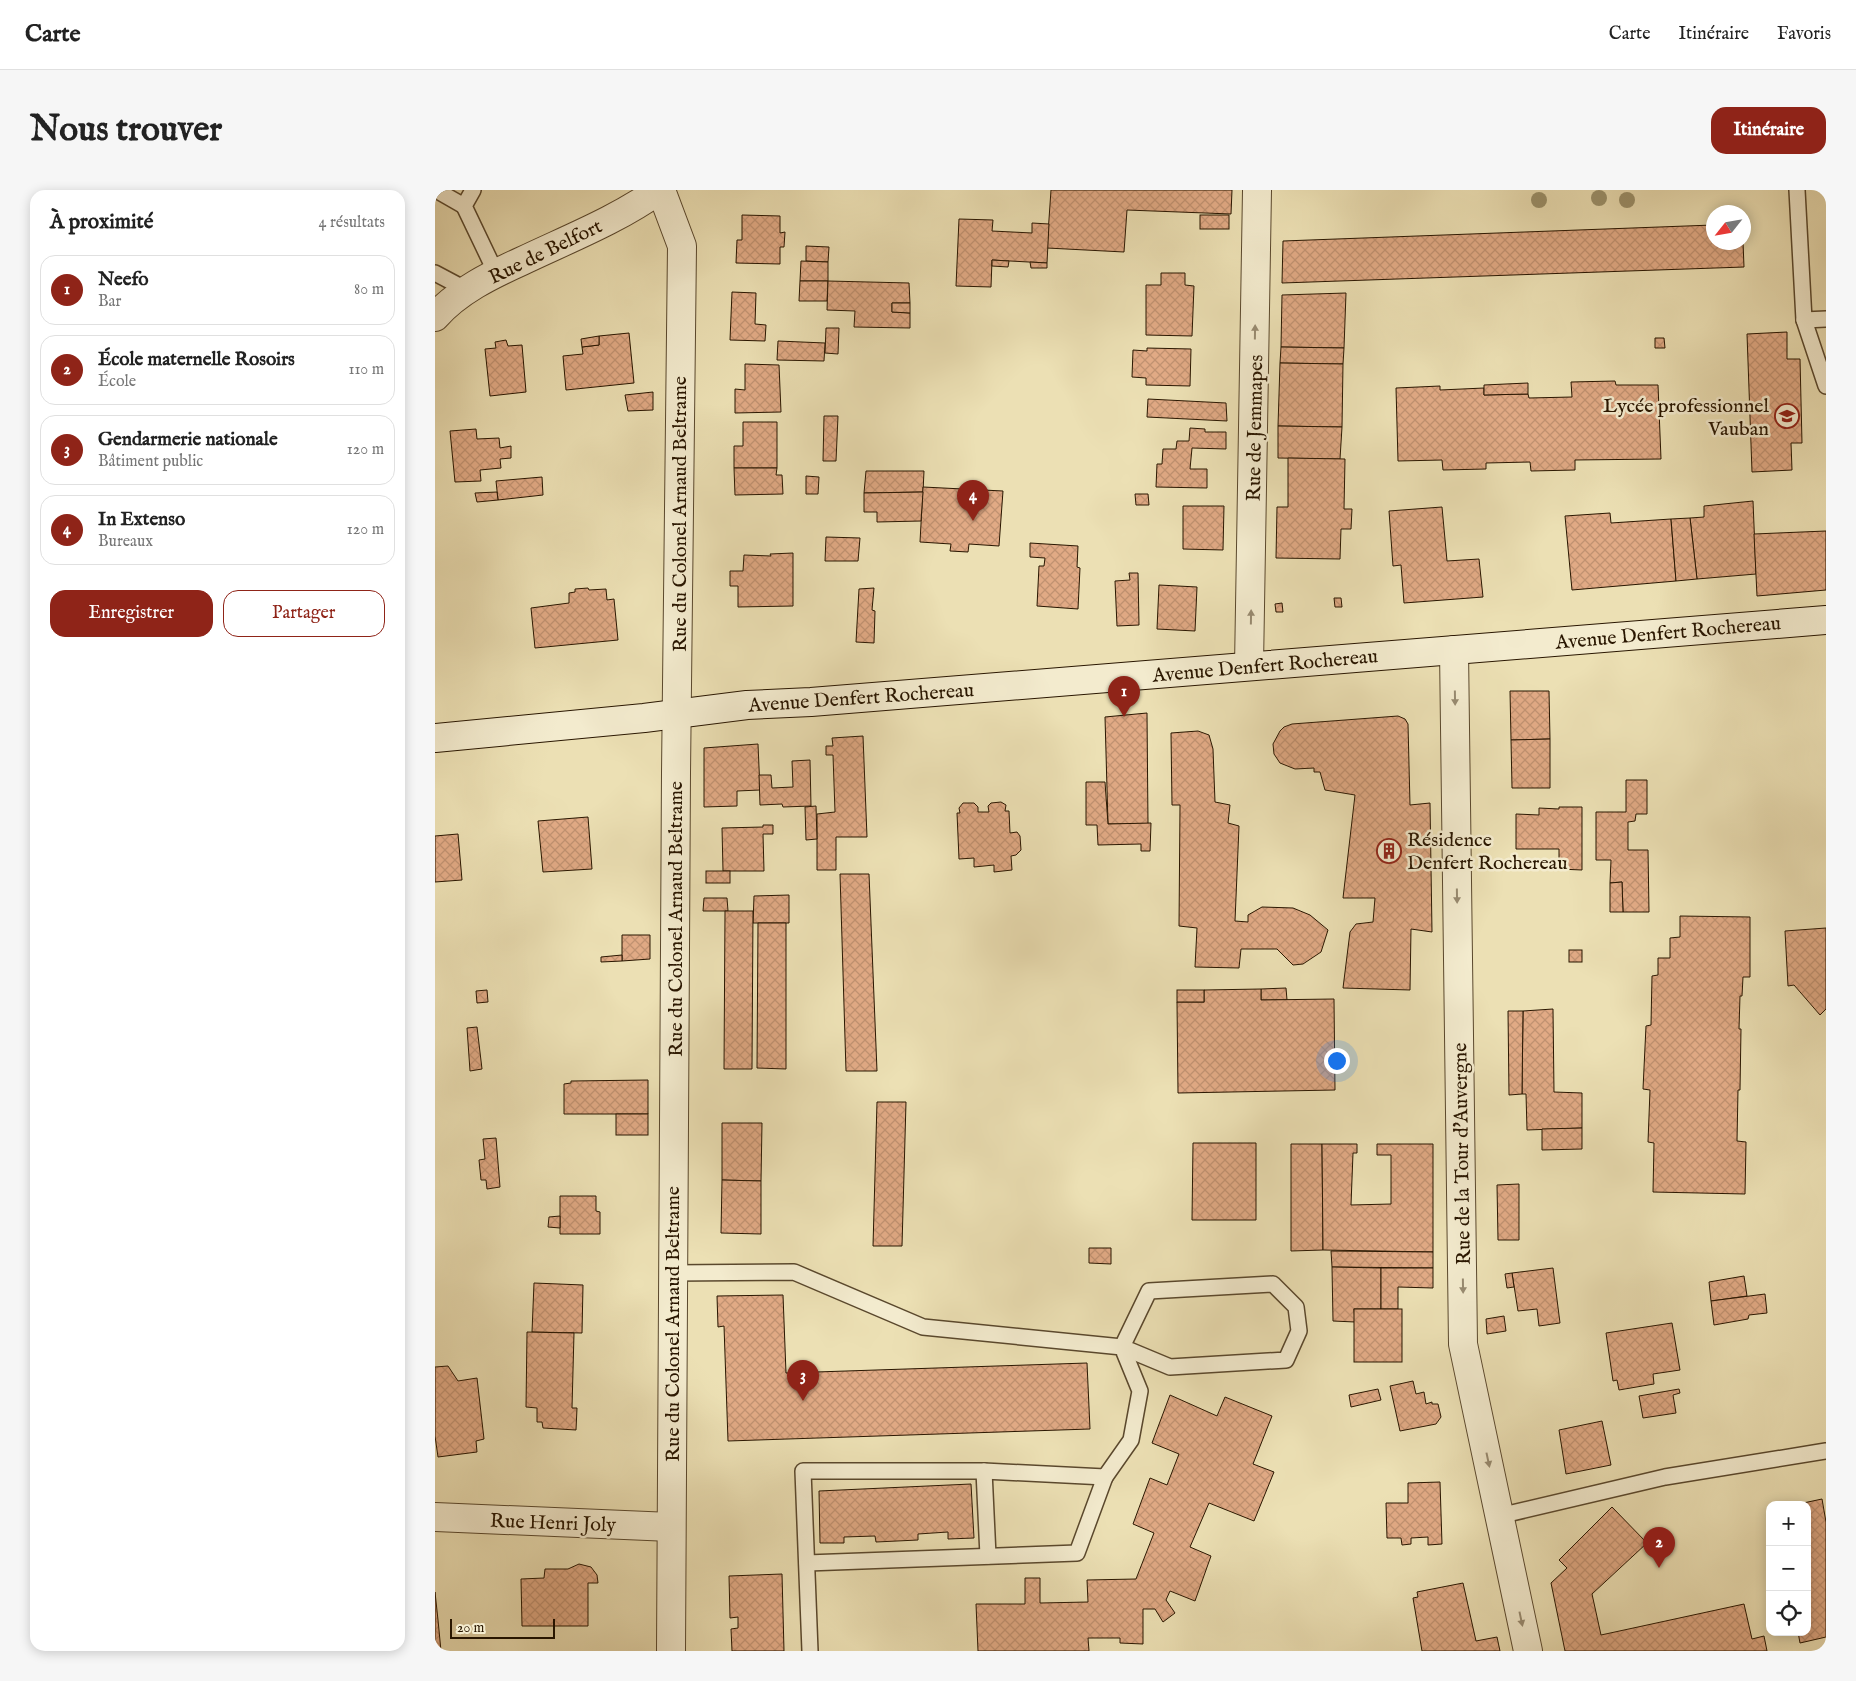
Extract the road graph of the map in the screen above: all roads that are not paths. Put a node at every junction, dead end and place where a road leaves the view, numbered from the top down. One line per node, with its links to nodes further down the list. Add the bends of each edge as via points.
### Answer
1 (436, 190): 6 (lane)
2 (473, 190): 6 (lane)
3 (660, 190): 8 (street, Rue de Belfort, via 637,205); 17 (street, Rue du Colonel Arnaud Beltrame, via 682,246)
4 (1257, 190): 16 (street, Rue de Jemmapes, one-way to 4)
5 (1797, 190): 11 (lane)
6 (464, 206): 8 (lane)
7 (435, 273): 9 (lane)
8 (497, 273): 9 (street, Rue de Belfort)
9 (467, 290): 10 (street, Rue de Belfort)
10 (435, 317)
11 (1804, 320): 12 (lane); 13 (lane)
12 (1826, 320)
13 (1826, 386)
14 (1826, 620): 15 (street, Avenue Denfert Rochereau)
15 (1454, 650): 16 (street, Avenue Denfert Rochereau); 24 (street, Rue de la Tour d'Auvergne, one-way to 24, via 1463,1344)
16 (1249, 666): 17 (street, Avenue Denfert Rochereau)
17 (678, 713): 18 (street, Avenue Denfert Rochereau); 19 (street, Rue du Colonel Arnaud Beltrame)
18 (435, 738)
19 (673, 1274): 20 (lane, via 793,1272 923,1327); 26 (street, Rue du Colonel Arnaud Beltrame)
20 (1123, 1346): 20 (lane, via 1149,1291 1273,1284 1295,1307 1299,1331 1286,1360 1170,1367); 23 (lane, via 1140,1391 1131,1440)
21 (1826, 1451): 24 (lane, via 1665,1478)
22 (984, 1471): 23 (lane); 27 (lane); 28 (lane, via 803,1471)
23 (1105, 1477): 27 (lane, via 1077,1553)
24 (1499, 1516): 31 (street, Rue de la Tour d'Auvergne, one-way to 31)
25 (435, 1517): 26 (street, Rue Henri Joly)
26 (671, 1527): 29 (street, Rue du Colonel Arnaud Beltrame)
27 (988, 1556): 28 (lane)
28 (807, 1563): 30 (lane)
29 (671, 1651)
30 (810, 1651)
31 (1528, 1651)

